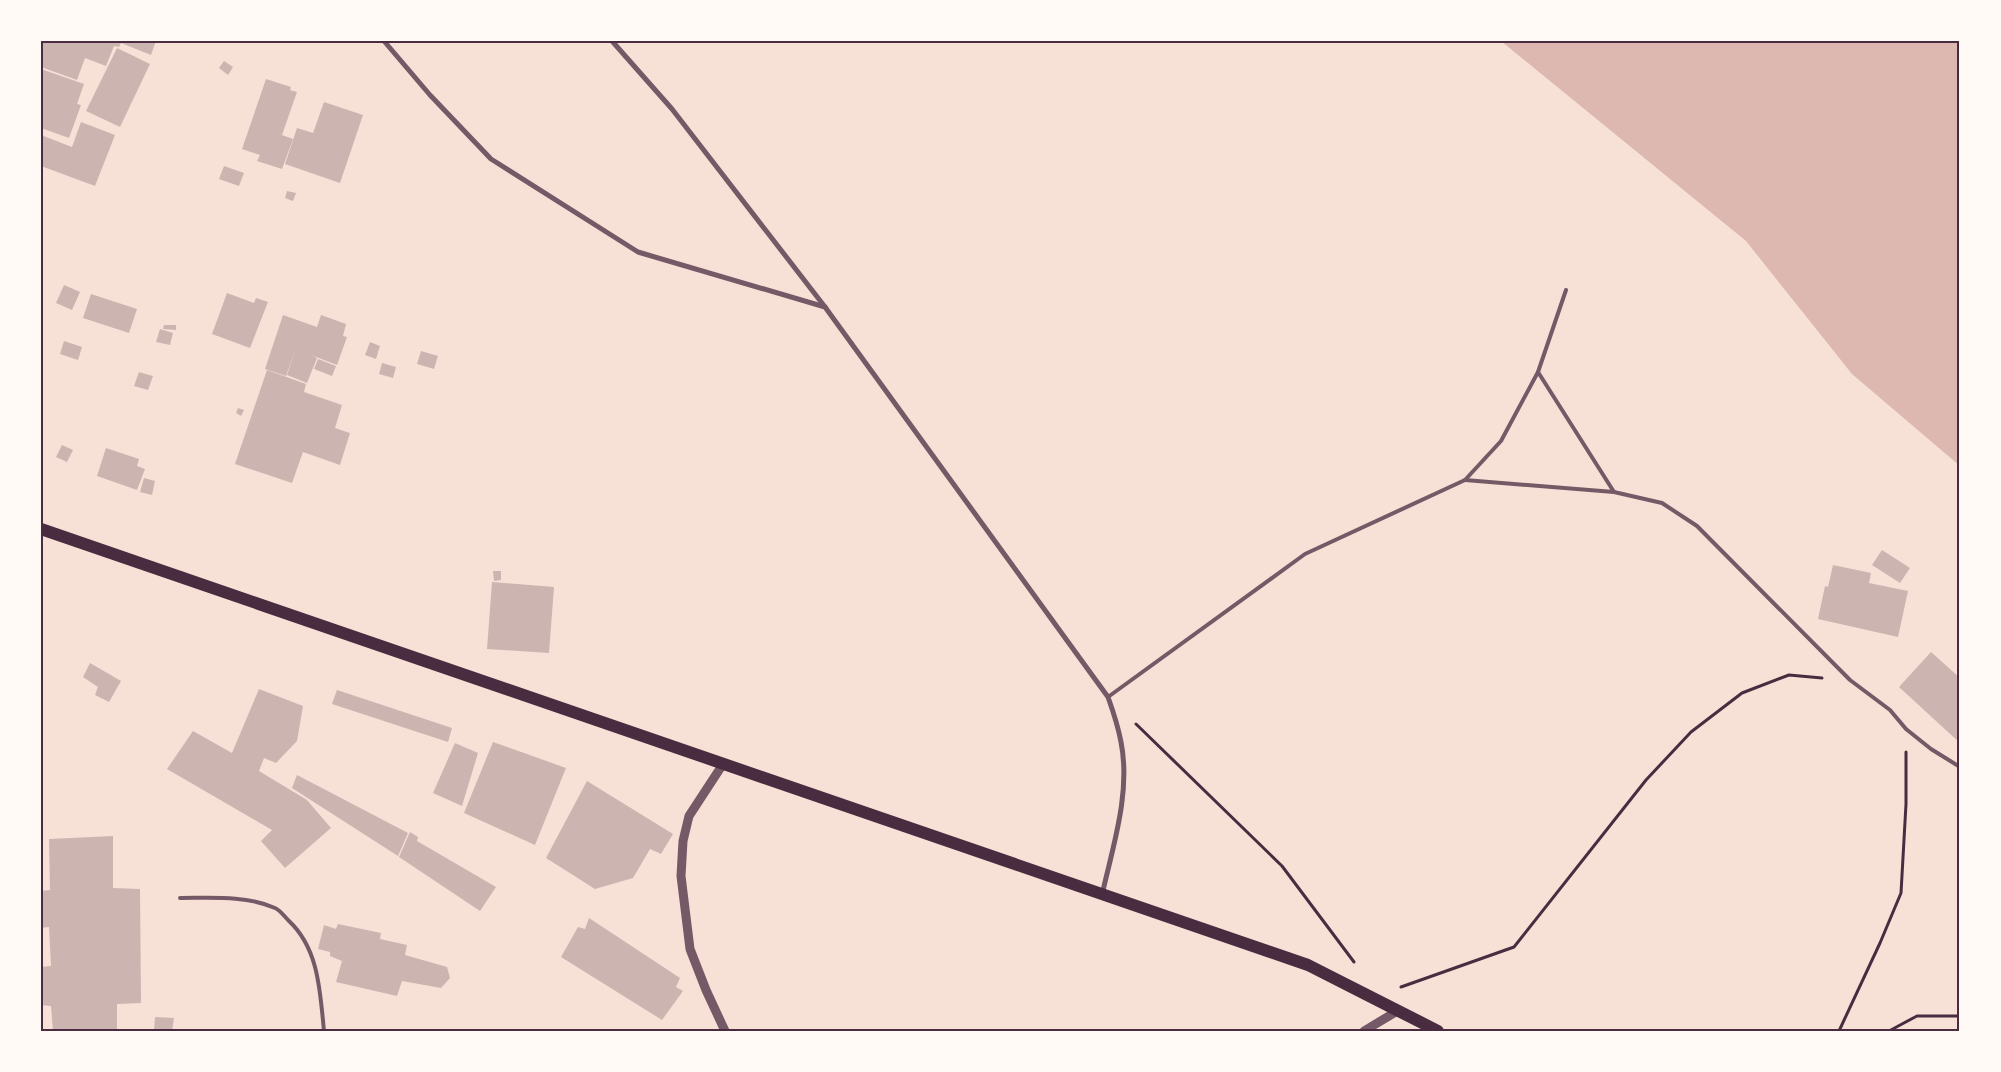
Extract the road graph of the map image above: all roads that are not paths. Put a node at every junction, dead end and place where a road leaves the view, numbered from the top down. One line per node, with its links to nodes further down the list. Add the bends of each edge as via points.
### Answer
1 (384, 41): 4 (street, via 491,159 638,252)
2 (612, 41): 4 (street, via 672,110)
3 (1566, 290): 5 (lane)
4 (825, 307): 9 (street)
5 (1538, 372): 6 (lane, via 1501,441); 7 (lane)
6 (1465, 480): 7 (lane); 9 (lane, via 1304,554)
7 (1614, 492): 11 (lane, via 1662,503 1696,526 1850,680 1890,710 1906,729 1931,749)
8 (41, 529): 10 (main road)
9 (1108, 696): 12 (street, via 1121,743 1124,784)
10 (723, 764): 12 (main road); 16 (street, via 689,816 683,841 681,876 690,948)
11 (1960, 767)
12 (1102, 895): 14 (main road, via 1308,965)
13 (180, 898): 15 (lane, via 259,903 276,909 293,924 307,942 315,966)
14 (1400, 1010): 17 (street); 18 (main road)
15 (324, 1031)
16 (725, 1031)
17 (1364, 1031)
18 (1438, 1031)

